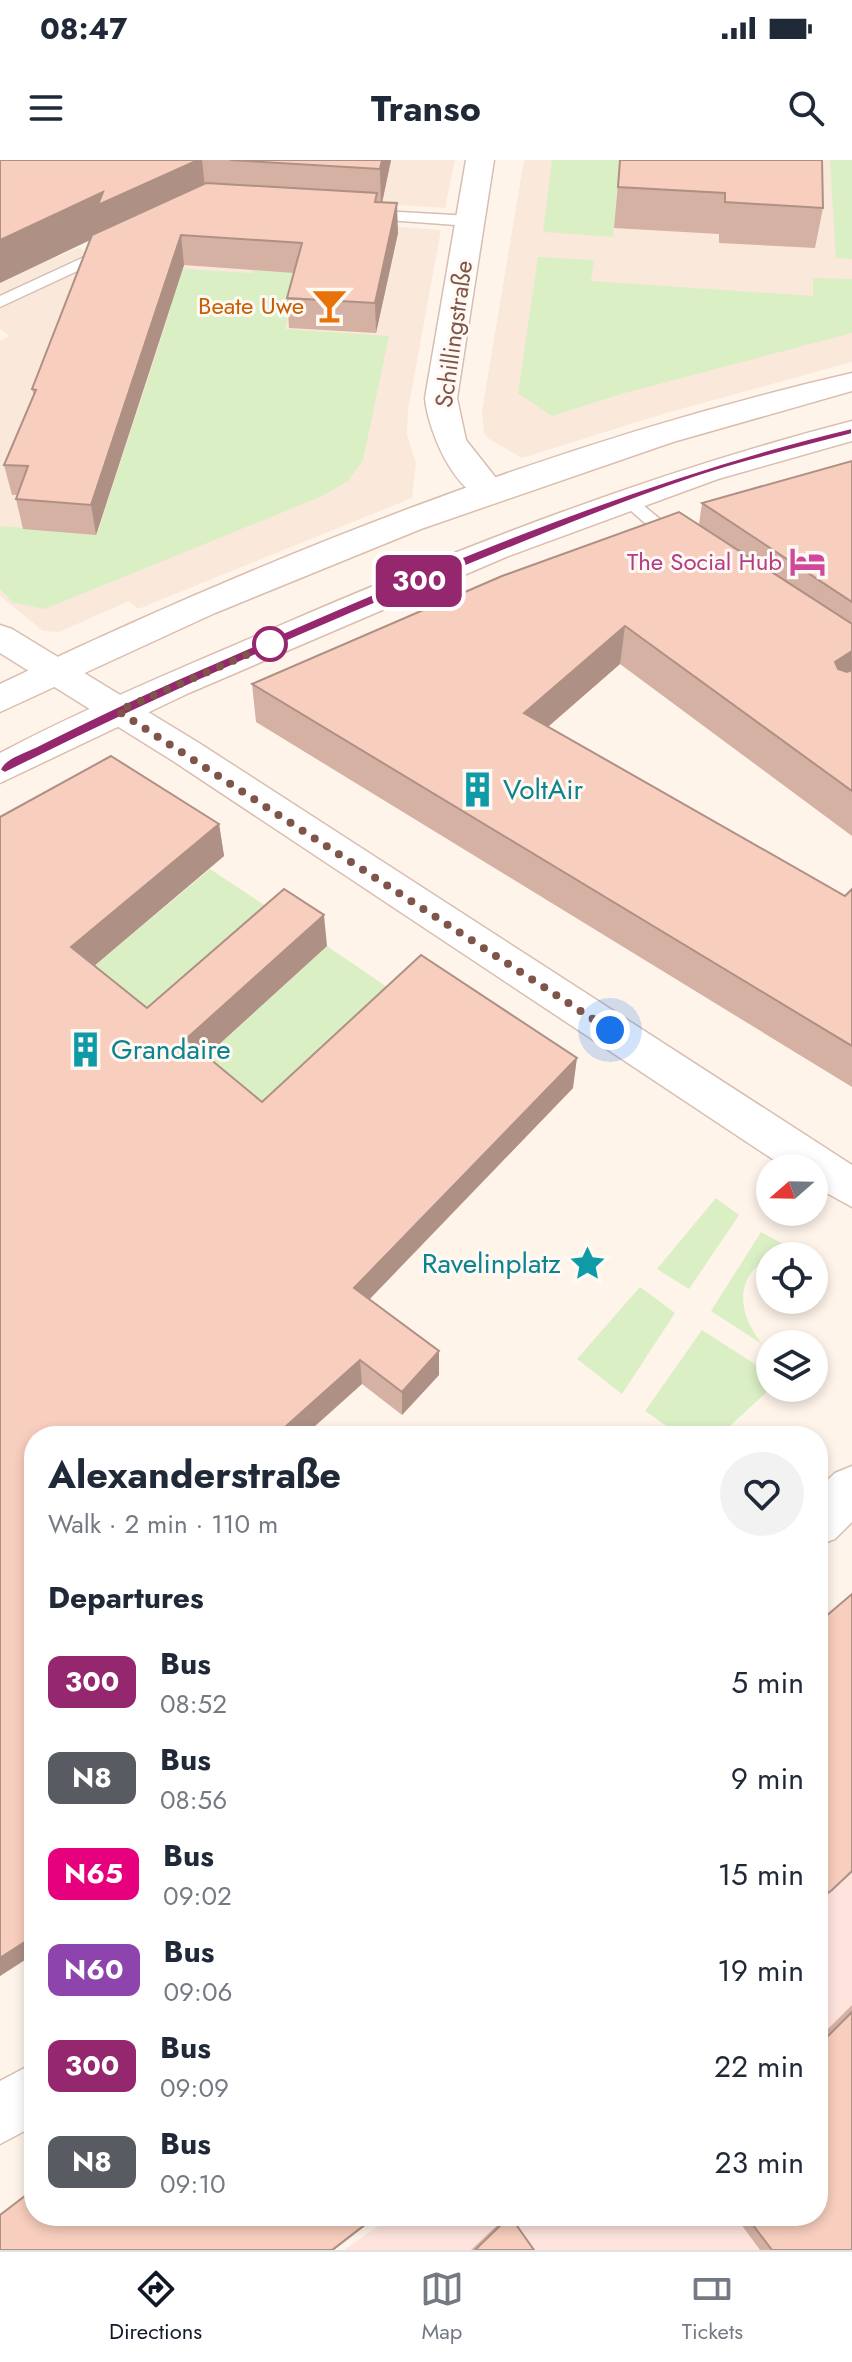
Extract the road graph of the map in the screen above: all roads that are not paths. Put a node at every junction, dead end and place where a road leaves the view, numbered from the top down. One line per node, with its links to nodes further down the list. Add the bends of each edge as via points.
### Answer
1 (480, 160): 3 (main road, Schillingstraße)
2 (354, 214): 3 (lane)
3 (470, 221): 8 (main road, Schillingstraße, via 443,375 442,425 454,452)
4 (128, 242): 5 (lane)
5 (0, 302)
6 (852, 382): 8 (main road, via 682,428)
7 (852, 431): 9 (main road, via 765,452)
8 (491, 492): 12 (main road, via 338,548)
9 (627, 498): 10 (lane); 14 (main road, via 364,603)
10 (694, 554)
11 (0, 637): 12 (main road)
12 (54, 672): 13 (main road); 14 (main road)
13 (0, 699)
14 (118, 711): 15 (main road); 16 (main road)
15 (0, 770)
16 (852, 1188)
17 (852, 1489): 18 (main road)
18 (828, 1512)
19 (24, 2099): 20 (main road)
20 (0, 2115)

